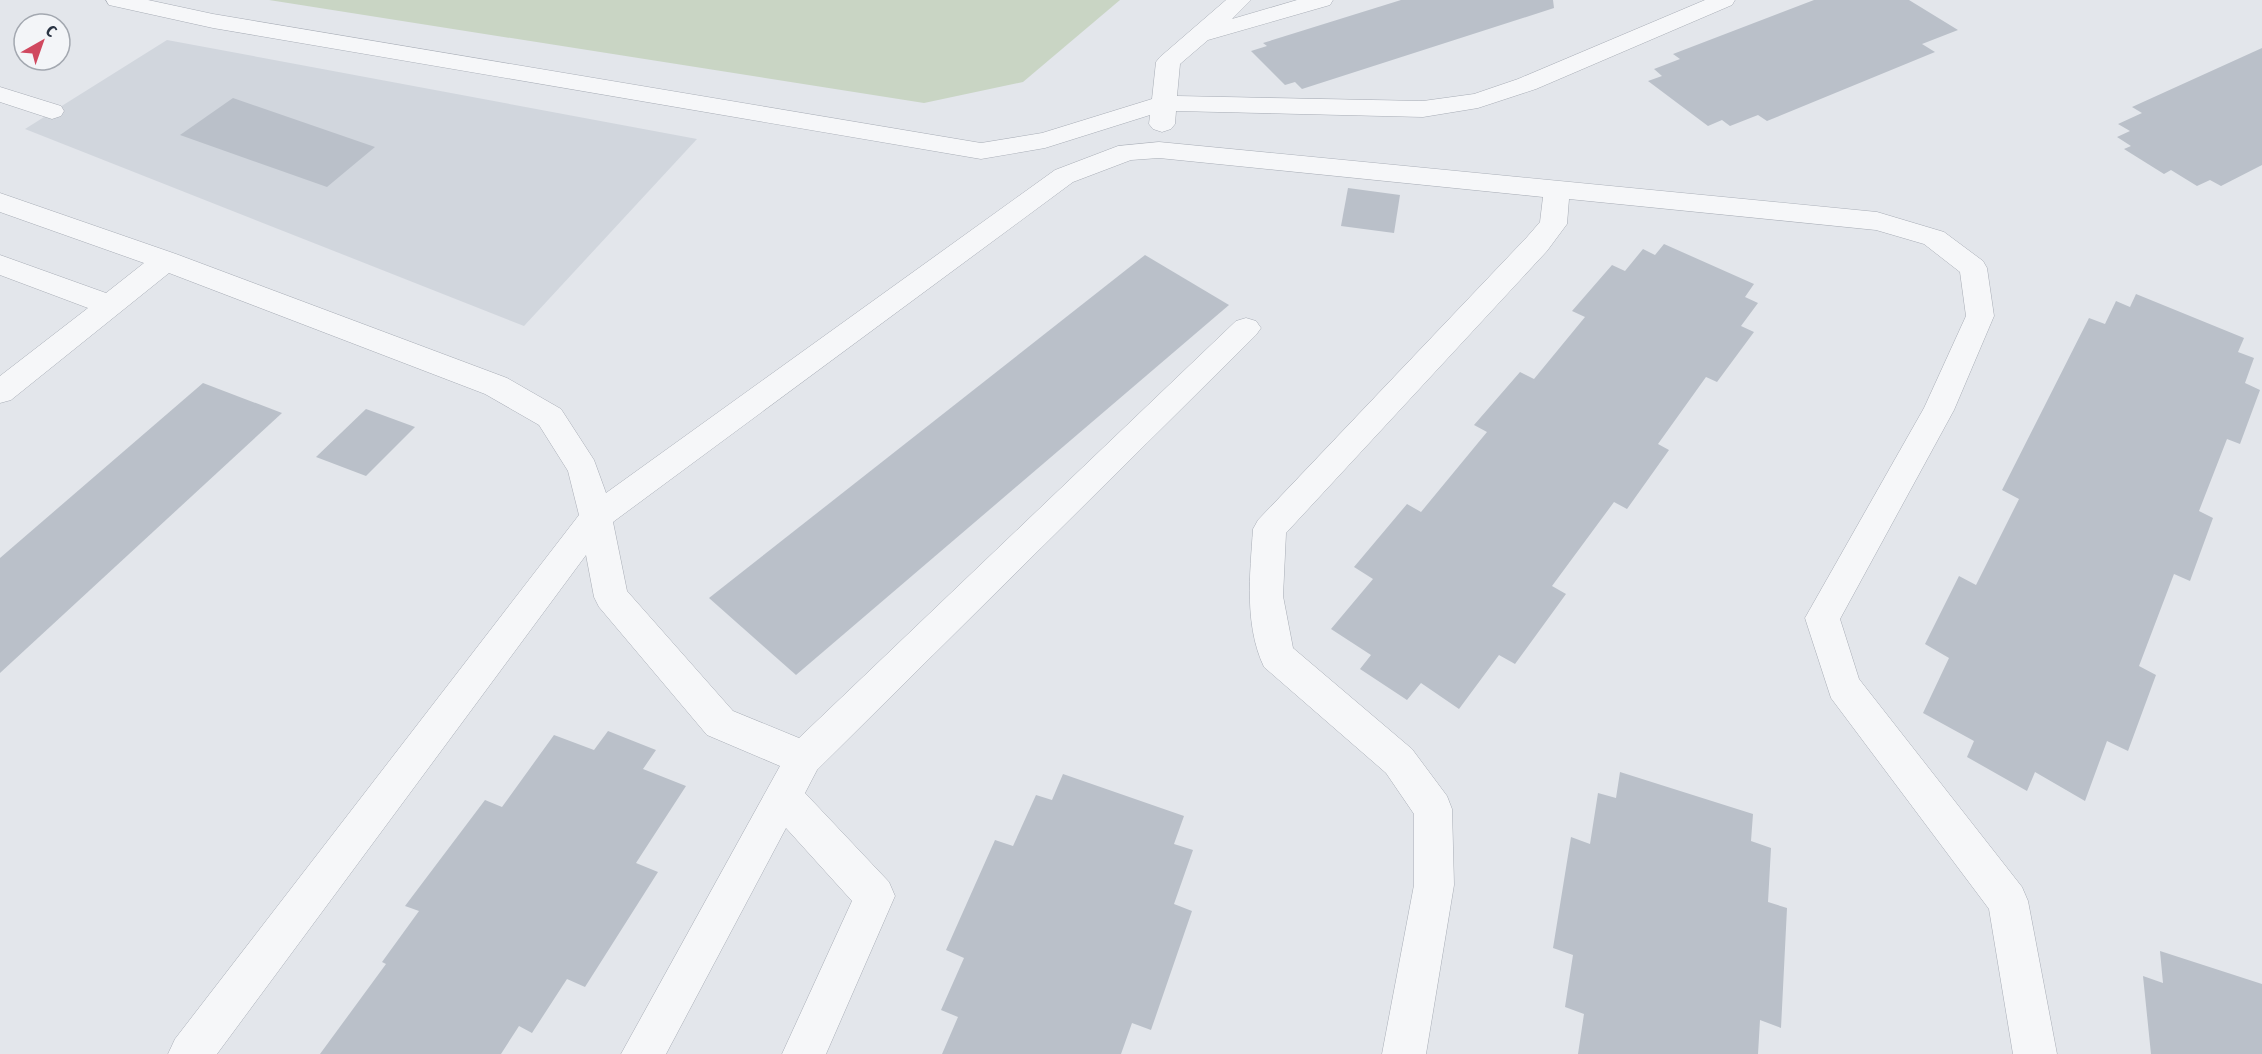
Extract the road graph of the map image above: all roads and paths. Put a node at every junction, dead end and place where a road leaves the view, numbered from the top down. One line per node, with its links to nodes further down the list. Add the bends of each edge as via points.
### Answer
1 (117, 0): 7 (street, via 213,21 981,151 1044,140)
2 (1240, 0): 5 (street)
3 (1322, 0): 5 (street)
4 (1724, 0): 7 (street, via 1478,101 1423,109)
5 (1202, 35): 7 (street, via 1168,62)
6 (0, 94): 8 (street)
7 (1164, 103): 9 (street)
8 (52, 111)
9 (1159, 150): 10 (street); 17 (street, via 1127,152 1064,176)
10 (1557, 190): 23 (street, via 1553,224 1270,529 1266,596 1277,656 1400,761 1433,809 1434,885); 24 (street, via 1877,221 1934,238 1973,268 1980,316 1939,410 1822,618 1844,687 2008,901)
11 (0, 202): 12 (street)
12 (166, 261): 14 (street); 17 (street, via 496,386 550,417 583,469)
13 (0, 265): 14 (street)
14 (110, 305): 16 (street)
15 (1246, 328): 18 (street)
16 (0, 392)
17 (596, 517): 18 (street, via 611,597 720,723); 20 (street)
18 (804, 758): 19 (street)
19 (782, 796): 21 (street); 22 (street, via 875,896)
20 (190, 1054)
21 (643, 1054)
22 (804, 1054)
23 (1404, 1054)
24 (2035, 1054)

